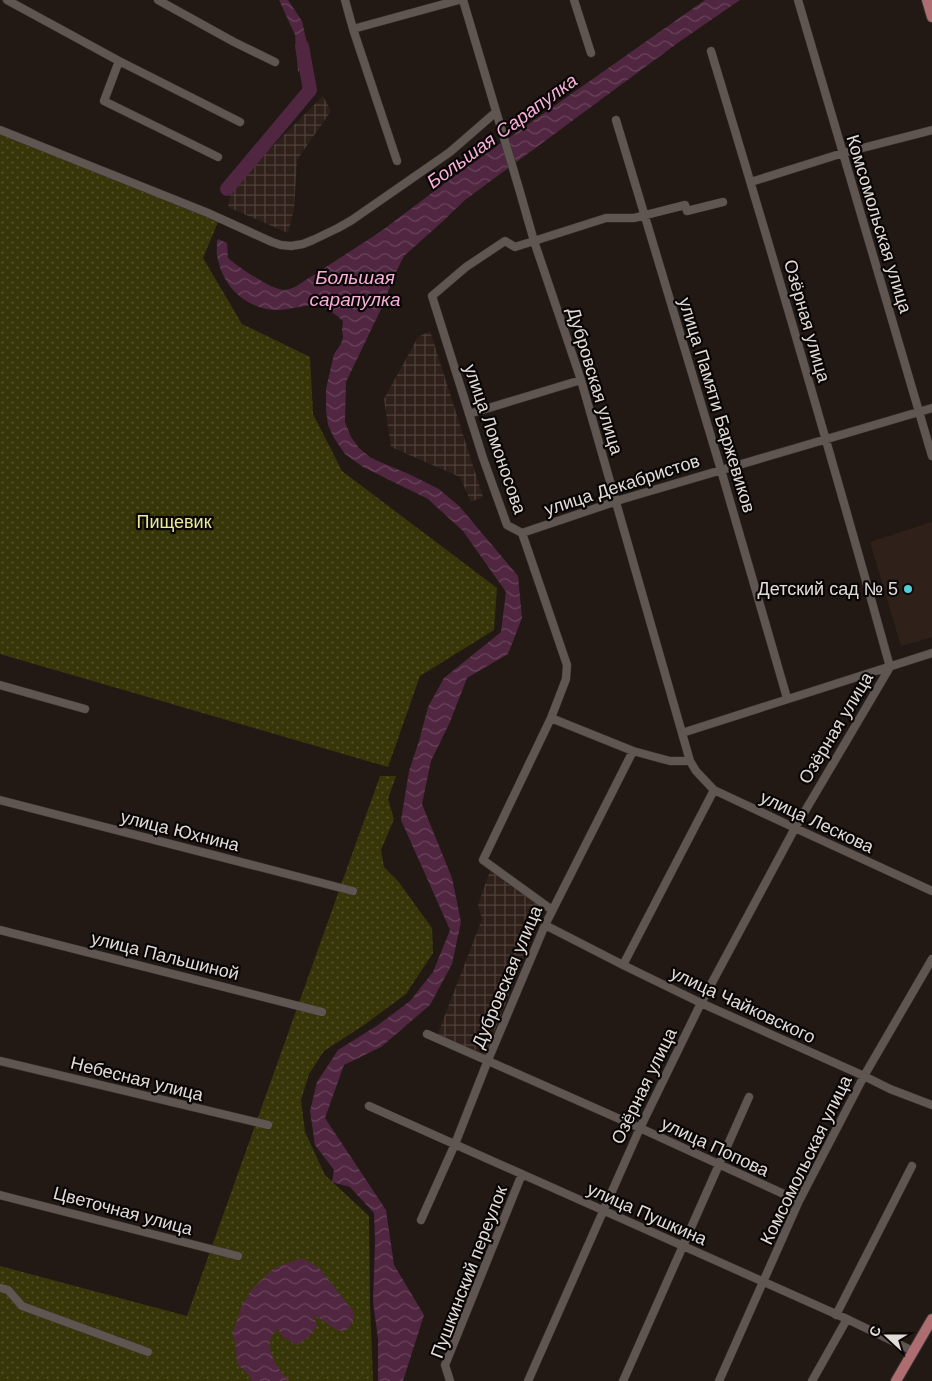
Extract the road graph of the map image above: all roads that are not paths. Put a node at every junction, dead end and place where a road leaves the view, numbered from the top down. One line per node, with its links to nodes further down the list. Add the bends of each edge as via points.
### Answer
1 (7, 0): 13 (street)
2 (158, 0): 14 (street)
3 (345, 0): 10 (street)
4 (459, 0): 10 (street)
5 (463, 0): 15 (street, Дубровская улица)
6 (574, 0): 12 (street)
7 (798, 0): 20 (street, Комсомольская улица)
8 (926, 0): 9 (main road)
9 (932, 17)
10 (353, 29): 22 (street)
11 (711, 51): 23 (street, Озёрная улица)
12 (591, 53)
13 (119, 60): 17 (street); 21 (street, via 104,101)
14 (275, 62)
15 (496, 112): 18 (street, via 450,152 352,220 314,240 291,246 272,242); 26 (street, Дубровская улица)
16 (616, 120): 25 (street, улица Памяти Баржевиков)
17 (240, 122)
18 (0, 130)
19 (932, 130): 20 (street)
20 (843, 153): 23 (street); 29 (street, Комсомольская улица)
21 (218, 157)
22 (397, 161)
23 (751, 182): 31 (street, Озёрная улица)
24 (723, 202): 25 (street, via 687,211 685,205)
25 (644, 216): 26 (street, via 606,218); 33 (street, улица Памяти Баржевиков)
26 (534, 241): 27 (street, Дубровская улица); 30 (street, улица Ломоносова, via 515,246 505,241 466,266 432,296)
27 (581, 380): 30 (street); 34 (street, Дубровская улица)
28 (932, 408): 29 (street, улица Декабристов)
29 (920, 412): 31 (street, улица Декабристов); 32 (street, Комсомольская улица)
30 (469, 414): 35 (street, улица Ломоносова, via 507,525)
31 (826, 439): 33 (street, улица Декабристов); 37 (street, Озёрная улица)
32 (932, 456)
33 (721, 470): 34 (street, улица Декабристов); 39 (street, улица Памяти Баржевиков)
34 (615, 501): 35 (street, улица Декабристов); 42 (street, Дубровская улица)
35 (522, 533): 41 (street, улица Ломоносова, via 567,666 566,679)
36 (932, 653): 37 (street)
37 (890, 667): 39 (street); 48 (street, Озёрная улица)
38 (0, 685): 40 (street)
39 (787, 698): 42 (street)
40 (85, 709)
41 (551, 718): 43 (street); 51 (street, улица Ломоносова, via 483,860)
42 (682, 733): 44 (street, Дубровская улица)
43 (633, 751): 44 (street, via 670,761); 51 (street, Дубровская улица)
44 (690, 761): 45 (street, Дубровская улица)
45 (696, 771): 46 (street, улица Лескова)
46 (714, 790): 48 (street, улица Лескова); 55 (street)
47 (0, 800): 49 (street, улица Юхнина)
48 (794, 828): 50 (street, улица Лескова); 56 (street, Озёрная улица)
49 (353, 891)
50 (932, 891)
51 (552, 910): 52 (street, Дубровская улица)
52 (545, 925): 55 (street, улица Чайковского); 59 (street, Дубровская улица)
53 (0, 930): 57 (street, улица Пальшиной)
54 (932, 960): 61 (street, Комсомольская улица)
55 (623, 965): 56 (street, улица Чайковского)
56 (701, 1003): 61 (street, улица Чайковского); 66 (street, Озёрная улица)
57 (322, 1012)
58 (427, 1034): 59 (street, улица Попова)
59 (488, 1060): 66 (street, улица Попова); 67 (street, Дубровская улица)
60 (0, 1061): 65 (street, Небесная улица)
61 (864, 1076): 63 (street, улица Чайковского); 72 (street, Комсомольская улица)
62 (749, 1097): 68 (street)
63 (932, 1105)
64 (369, 1106): 67 (street, улица Пушкина)
65 (268, 1125)
66 (640, 1128): 68 (street, улица Попова); 73 (street, Озёрная улица)
67 (455, 1144): 70 (street, улица Пушкина); 74 (street, Дубровская улица)
68 (718, 1165): 72 (street, улица Попова); 75 (street)
69 (912, 1166): 79 (street)
70 (522, 1174): 73 (street, улица Пушкина); 84 (street, Пушкинский переулок, via 445,1365)
71 (0, 1195): 76 (street, Цветочная улица)
72 (799, 1202): 77 (street, Комсомольская улица)
73 (603, 1211): 75 (street, улица Пушкина); 85 (street, Озёрная улица)
74 (421, 1220)
75 (682, 1246): 77 (street, улица Пушкина); 86 (street)
76 (238, 1256)
77 (763, 1283): 79 (street, улица Пушкина); 87 (street, Комсомольская улица)
78 (0, 1288): 83 (street, via 8,1290 22,1306)
79 (836, 1315): 81 (street, улица Пушкина)
80 (932, 1319): 82 (main road)
81 (846, 1320): 82 (street, улица Пушкина); 88 (street)
82 (913, 1351): 89 (main road)
83 (148, 1352)
84 (450, 1381)
85 (528, 1381)
86 (623, 1381)
87 (720, 1381)
88 (812, 1381)
89 (896, 1381)

